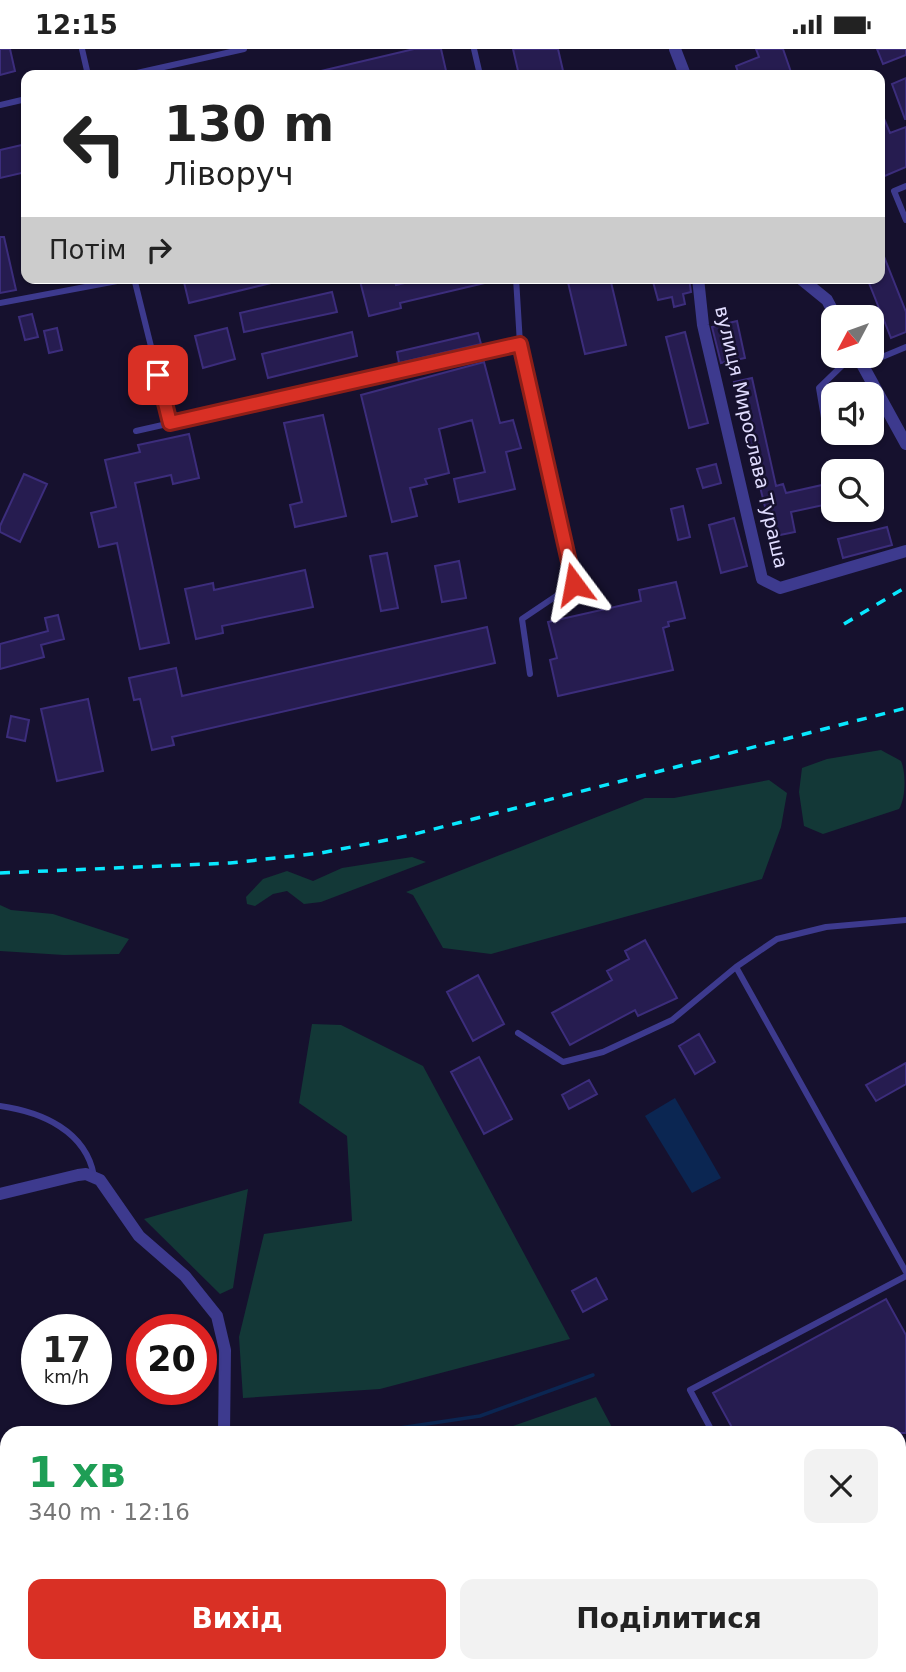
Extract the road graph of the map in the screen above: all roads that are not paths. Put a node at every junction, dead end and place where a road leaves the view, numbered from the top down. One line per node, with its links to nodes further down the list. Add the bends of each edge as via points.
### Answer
1 (82, 49): 5 (lane)
2 (244, 49): 6 (lane)
3 (474, 49): 7 (lane)
4 (675, 49): 8 (street)
5 (87, 70)
6 (150, 70)
7 (479, 70)
8 (683, 70)
9 (21, 100): 10 (lane)
10 (0, 105)
11 (906, 186): 12 (lane, via 894,191)
12 (906, 220)
13 (102, 284): 18 (lane)
14 (135, 284): 26 (lane)
15 (516, 284): 20 (lane)
16 (699, 284): 29 (street, вулиця Мирослава Тураша, via 703,325 762,579 780,588)
17 (807, 284): 19 (street)
18 (0, 303)
19 (830, 305)
20 (520, 344): 26 (lane); 30 (lane, via 574,584 522,619)
21 (906, 347): 22 (lane)
22 (884, 352)
23 (846, 368): 25 (lane)
24 (863, 368): 28 (street)
25 (827, 382)
26 (170, 423): 27 (lane)
27 (136, 431)
28 (906, 444)
29 (906, 551)
30 (530, 674)
31 (906, 920): 32 (lane, via 826,927 777,939)
32 (736, 967): 33 (lane, via 672,1020 603,1052 563,1062); 37 (lane)
33 (519, 1033)
34 (0, 1106): 35 (lane, via 32,1111 69,1134 91,1158)
35 (94, 1176): 36 (street, via 78,1175); 38 (street, via 139,1236 185,1276 217,1316 225,1350)
36 (0, 1194)
37 (906, 1274): 39 (lane, via 690,1390)
38 (224, 1426)
39 (709, 1426)

